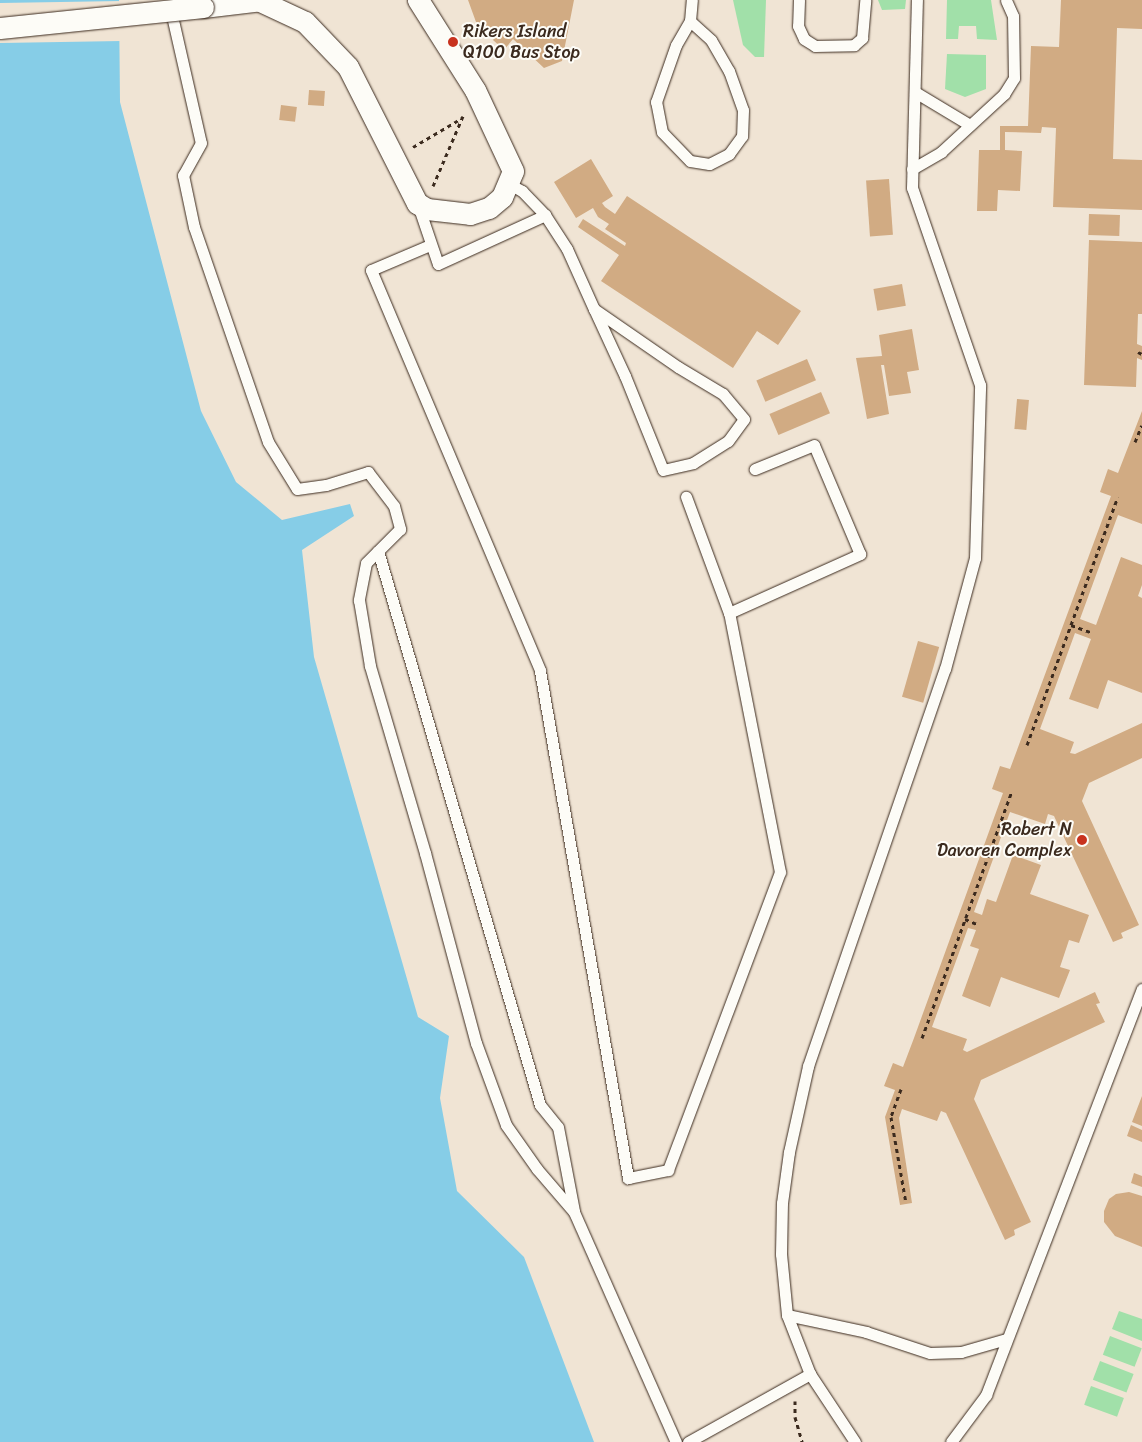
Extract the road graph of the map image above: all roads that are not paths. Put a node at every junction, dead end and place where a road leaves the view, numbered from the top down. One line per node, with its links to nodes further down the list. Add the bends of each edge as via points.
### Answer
1 (168, 0): 21 (lane, via 201,143 183,176 194,227 268,442 297,489 326,485 368,472 394,506 400,529)
2 (260, 0): 10 (street, bridge); 15 (street, via 305,22 348,67)
3 (418, 0): 14 (street, via 475,90 511,162 513,171)
4 (692, 0): 9 (lane)
5 (799, 0): 6 (lane, via 798,26 804,39 814,46 854,44 862,38)
6 (865, 0)
7 (917, 0): 11 (lane)
8 (1006, 0): 12 (lane, via 1013,16 1014,78 1004,94)
9 (690, 21): 9 (lane, via 716,48 729,71 743,110 742,136 729,154 709,164 690,161 662,132 656,102 673,52)
10 (0, 28)
11 (915, 92): 12 (lane); 13 (lane)
12 (970, 125): 13 (lane, via 941,152)
13 (912, 169): 25 (lane, via 912,188 980,385 975,558 945,669 808,1066 788,1152 782,1203 781,1254)
14 (509, 184): 15 (street, via 502,198 488,208 470,214 427,209); 16 (lane, via 522,191)
15 (417, 203): 17 (lane)
16 (545, 215): 17 (lane, via 438,264); 18 (lane, via 567,249)
17 (430, 246): 22 (lane, via 370,270 540,671 628,1178 668,1170 780,872)
18 (594, 309): 18 (lane, via 663,470 693,463 728,441 744,419 723,394)
19 (755, 469): 22 (lane, via 814,445 860,554)
20 (686, 497): 22 (lane)
21 (378, 551): 24 (lane, via 540,1105 558,1127); 24 (lane, via 366,563 359,600 370,666 476,1043 506,1125 537,1169)
22 (729, 613)
23 (1142, 989): 26 (lane)
24 (574, 1212): 28 (lane)
25 (787, 1315): 26 (lane, via 866,1332 930,1352 961,1352); 27 (lane)
26 (1006, 1340): 31 (lane, via 986,1395)
27 (810, 1374): 29 (lane); 30 (lane)
28 (676, 1442)
29 (688, 1442)
30 (856, 1442)
31 (951, 1442)

